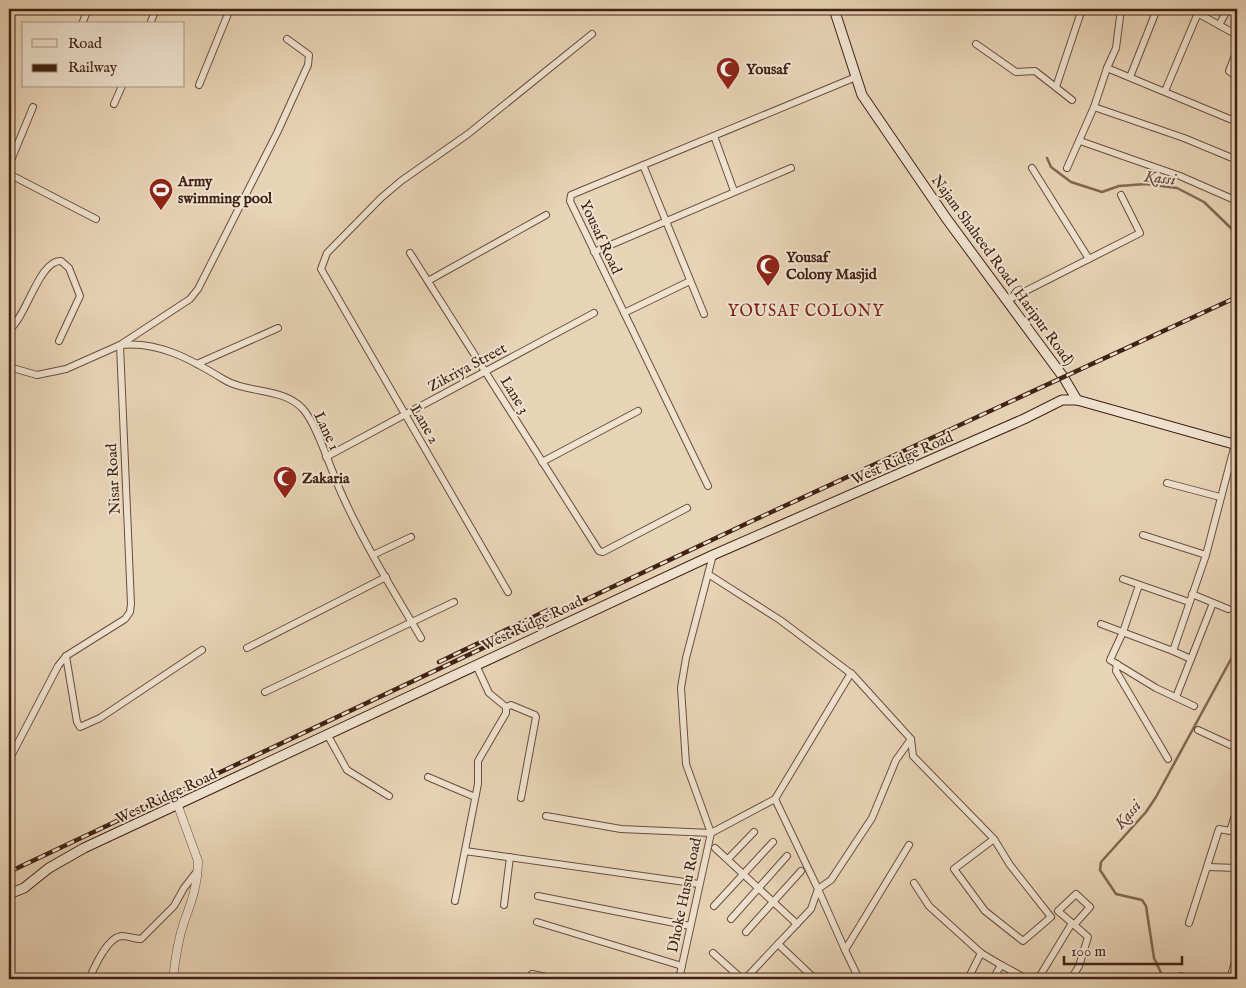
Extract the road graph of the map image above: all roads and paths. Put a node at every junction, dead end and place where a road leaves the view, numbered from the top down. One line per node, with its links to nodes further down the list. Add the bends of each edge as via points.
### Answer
1 (88, 9): 11 (street)
2 (156, 9): 12 (street)
3 (230, 9): 23 (street)
4 (834, 9): 21 (main road, Najam Shaheed Road (Haripur Road))
5 (1082, 9): 24 (street)
6 (1121, 9): 19 (street, via 1116,48)
7 (1157, 9): 22 (street)
8 (1190, 9): 10 (street)
9 (1228, 9): 13 (street)
10 (1198, 13): 13 (street); 26 (street)
11 (83, 22)
12 (151, 22)
13 (1219, 25): 15 (street)
14 (592, 34): 65 (street, Lane 2, via 468,134 387,193 327,253 321,268)
15 (1237, 35)
16 (287, 39): 59 (street, via 309,55 308,65 198,290 190,299)
17 (976, 44): 24 (street, via 1016,72 1035,71)
18 (1237, 50): 20 (street, via 1229,71)
19 (1107, 68): 22 (street); 30 (street)
20 (1237, 77)
21 (856, 78): 32 (street, Yousaf Road); 52 (main road, Najam Shaheed Road (Haripur Road), via 862,95)
22 (1130, 78): 26 (street)
23 (198, 85)
24 (1056, 87): 27 (street)
25 (121, 88): 28 (street)
26 (1165, 91): 31 (street)
27 (1072, 100)
28 (114, 104)
29 (33, 107): 35 (street)
30 (1094, 107): 33 (street); 34 (street)
31 (1237, 122)
32 (714, 136): 36 (street, Yousaf Road); 41 (street)
33 (1080, 141): 39 (street); 43 (street, via 1180,176)
34 (1237, 160)
35 (9, 165)
36 (644, 165): 46 (street); 47 (street, Yousaf Road, via 571,195 570,201)
37 (791, 168): 41 (street)
38 (1032, 168): 49 (street)
39 (1067, 168)
40 (9, 174): 45 (street)
41 (734, 191): 46 (street)
42 (1121, 195): 49 (street, via 1140,233)
43 (1237, 201)
44 (546, 215): 50 (street)
45 (96, 219)
46 (666, 221): 47 (street); 51 (street)
47 (594, 252): 54 (street, Yousaf Road)
48 (410, 253): 50 (street, Lane 3)
49 (1089, 259): 52 (street)
50 (428, 281): 62 (street, Lane 3)
51 (690, 281): 54 (street); 55 (street)
52 (1006, 301): 63 (main road, Najam Shaheed Road (Haripur Road))
53 (594, 313): 62 (street, Zikriya Street)
54 (624, 314): 70 (street, Yousaf Road)
55 (704, 314)
56 (278, 328): 60 (street)
57 (9, 330): 58 (street, via 47,266 61,260 69,268 80,296)
58 (58, 341)
59 (120, 345): 60 (street, Lane 1, via 151,346); 61 (street, via 66,369 37,375); 95 (street, Nisar Road, via 130,612)
60 (197, 364): 67 (street, Lane 1, via 232,385 280,396 303,409)
61 (9, 367)
62 (485, 371): 65 (street, Zikriya Street); 68 (street, Lane 3)
63 (1077, 400): 66 (main road); 76 (main road, West Ridge Road, via 1062,400)
64 (638, 411): 68 (street)
65 (404, 415): 67 (street, Zikriya Street); 82 (street, Lane 2)
66 (1236, 444): 71 (street)
67 (326, 457): 75 (street, Lane 1, via 344,500)
68 (542, 462): 72 (street, Lane 3, via 599,551 603,552)
69 (1167, 483): 71 (street)
70 (708, 486)
71 (1220, 497): 77 (street)
72 (687, 508)
73 (1143, 534): 77 (street)
74 (411, 537): 75 (street)
75 (373, 554): 79 (street, Lane 1)
76 (713, 555): 78 (street, Dhoke Husu Road); 97 (main road, West Ridge Road)
77 (1206, 555): 83 (street)
78 (708, 574): 99 (street, via 780,620); 119 (street, Dhoke Husu Road, via 681,688 686,764)
79 (386, 578): 88 (street, Lane 1); 92 (street)
80 (1123, 579): 81 (street)
81 (1140, 585): 85 (street); 90 (street)
82 (508, 592)
83 (1192, 594): 85 (street); 86 (street)
84 (454, 602): 88 (street)
85 (1189, 602): 94 (street)
86 (1213, 603): 87 (street); 96 (street)
87 (1228, 609)
88 (412, 622): 91 (street, Lane 1); 100 (street)
89 (1101, 624): 90 (street)
90 (1123, 632): 94 (street); 98 (street, via 1110,660)
91 (421, 638)
92 (247, 648)
93 (202, 650): 95 (street, via 100,718 80,727)
94 (1173, 651): 96 (street)
95 (66, 656): 109 (street)
96 (1191, 659): 101 (street)
97 (476, 664): 103 (street, via 489,692); 105 (main road, West Ridge Road)
98 (1117, 664): 101 (street); 108 (street, via 1116,671)
99 (851, 673): 106 (street); 114 (street)
100 (266, 692)
101 (1176, 697): 102 (street)
102 (1194, 706)
103 (506, 707): 112 (street, via 478,761); 113 (street, via 511,705 536,717)
104 (1198, 730): 107 (street)
105 (327, 734): 111 (street, via 347,770); 115 (main road, West Ridge Road)
106 (911, 739): 120 (street, via 913,756); 136 (street, via 896,760 872,818 831,880)
107 (1237, 748)
108 (1168, 759)
109 (9, 760)
110 (428, 777): 112 (street)
111 (390, 796)
112 (475, 797): 124 (street)
113 (521, 798)
114 (775, 799): 119 (street); 136 (street)
115 (178, 806): 130 (street, via 198,861); 137 (main road, West Ridge Road, via 84,848 49,868 24,888)
116 (1237, 809): 128 (street, via 1230,831 1220,829)
117 (546, 816): 119 (street, via 620,829)
118 (754, 832): 127 (street)
119 (711, 833): 134 (street, Dhoke Husu Road)
120 (994, 840): 120 (street, via 1050,918 1023,941 985,911 954,869)
121 (773, 842): 132 (street)
122 (909, 844): 151 (street)
123 (715, 848): 127 (street)
124 (465, 851): 126 (street); 139 (street)
125 (788, 856): 135 (street)
126 (510, 857): 134 (street); 141 (street)
127 (728, 860): 132 (street)
128 (1208, 867): 129 (street); 145 (street)
129 (1237, 868)
130 (198, 870): 158 (street, via 174,906 141,940 115,938 101,954); 159 (street, via 195,895 184,923)
131 (801, 871): 140 (street)
132 (743, 874): 135 (street); 142 (street)
133 (914, 883): 153 (street, via 928,906)
134 (699, 884): 148 (street, Dhoke Husu Road)
135 (758, 888): 140 (street); 143 (street)
136 (818, 889): 146 (street, via 811,909); 151 (street)
137 (9, 894)
138 (538, 896): 148 (street)
139 (455, 901)
140 (773, 902): 146 (street); 149 (street)
141 (504, 905)
142 (714, 906)
143 (731, 919)
144 (537, 922): 156 (street)
145 (1189, 923)
146 (797, 924): 150 (street)
147 (1073, 924): 147 (street, via 1058,912 1076,894 1090,907); 168 (street); 169 (street, via 1088,937 1079,966)
148 (690, 926): 156 (street, Dhoke Husu Road)
149 (746, 932)
150 (778, 944): 162 (street); 163 (street)
151 (845, 950): 164 (street)
152 (714, 953): 162 (street)
153 (981, 953): 155 (street); 165 (street)
154 (1237, 955): 170 (street)
155 (1001, 965): 166 (street); 167 (street)
156 (682, 966): 161 (street, Dhoke Husu Road)
157 (532, 974): 160 (street)
158 (89, 979)
159 (173, 979)
160 (556, 979)
161 (679, 979)
162 (744, 979)
163 (815, 979)
164 (859, 979)
165 (968, 979)
166 (994, 979)
167 (1027, 979)
168 (1038, 979)
169 (1071, 979)
170 (1230, 979)

